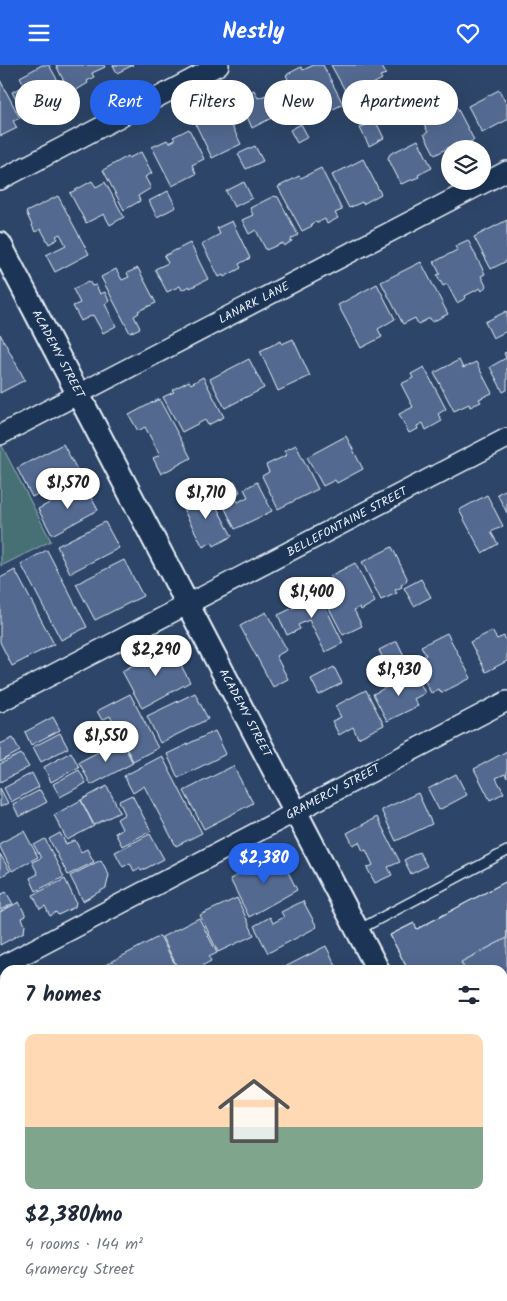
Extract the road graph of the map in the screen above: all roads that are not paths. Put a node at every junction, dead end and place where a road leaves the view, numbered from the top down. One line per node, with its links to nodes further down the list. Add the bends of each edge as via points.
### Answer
1 (219, 65): 3 (street)
2 (507, 171): 5 (street, LANARK LANE)
3 (0, 180)
4 (0, 244): 5 (street, ACADEMY STREET)
5 (79, 394): 6 (street, LANARK LANE); 8 (street, ACADEMY STREET)
6 (0, 435)
7 (507, 438): 8 (street, BELLEFONTAINE STREET)
8 (188, 604): 10 (street, BELLEFONTAINE STREET); 11 (street, ACADEMY STREET)
9 (507, 701): 11 (street, GRAMERCY STREET)
10 (0, 702)
11 (296, 811): 13 (street, ACADEMY STREET); 14 (street, GRAMERCY STREET)
12 (507, 851): 13 (lane)
13 (358, 930): 15 (street, ACADEMY STREET)
14 (4, 965)
15 (376, 965)

